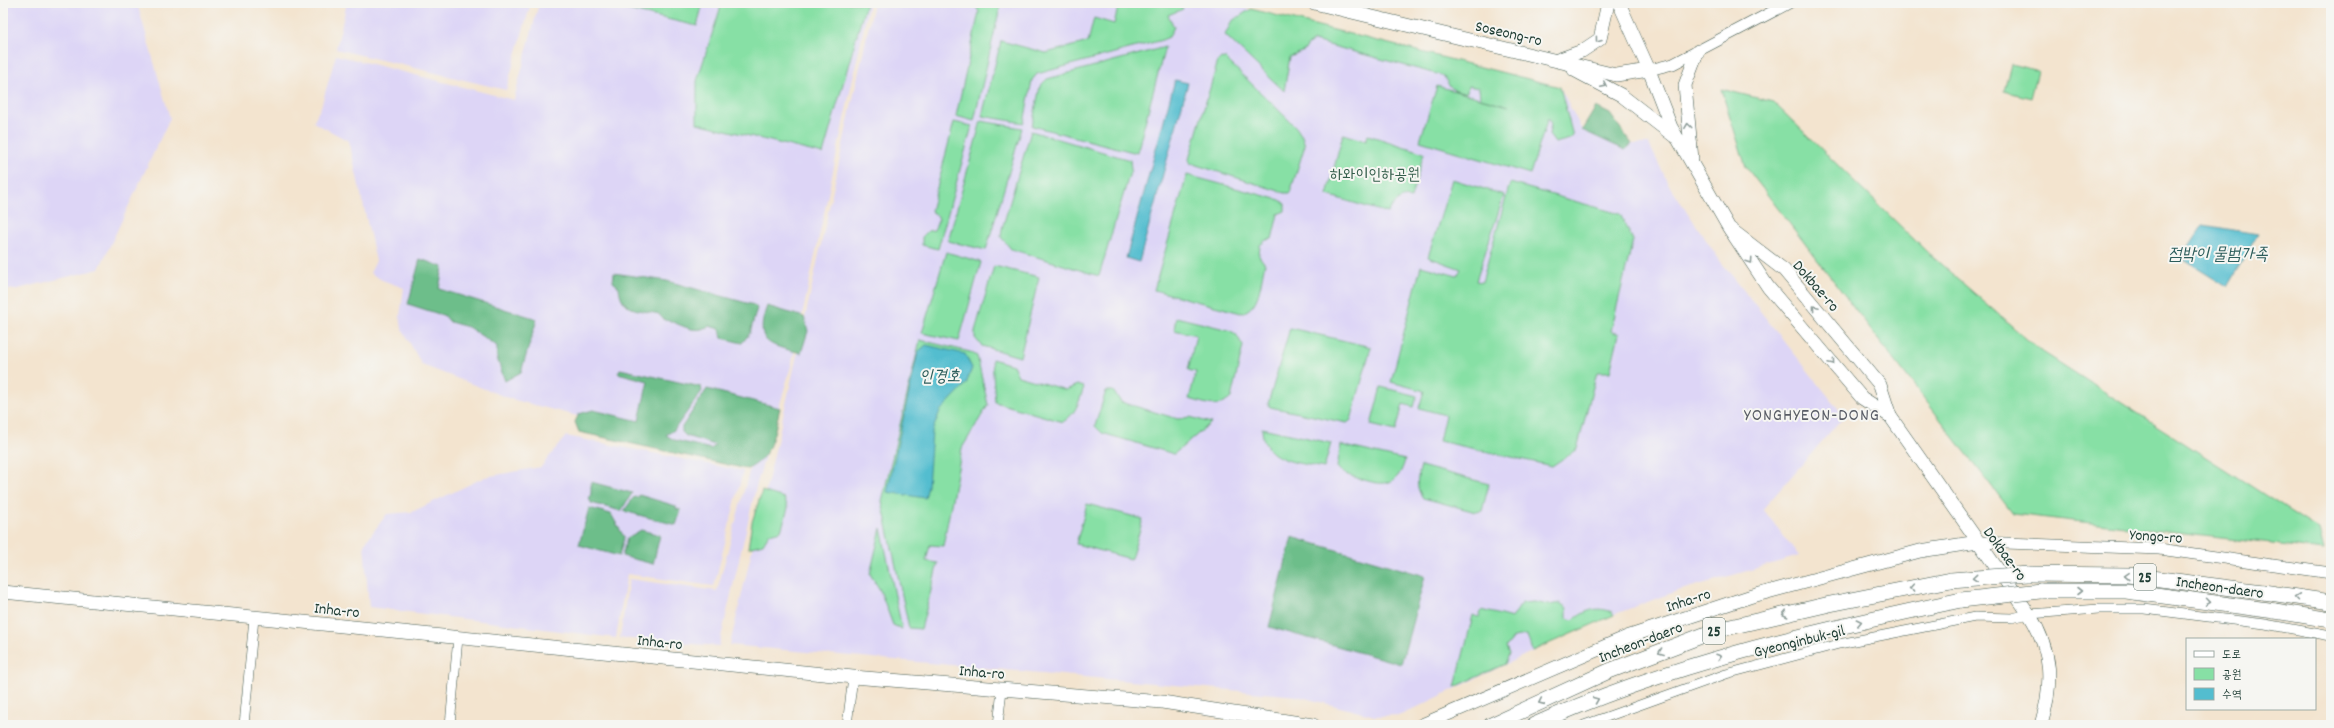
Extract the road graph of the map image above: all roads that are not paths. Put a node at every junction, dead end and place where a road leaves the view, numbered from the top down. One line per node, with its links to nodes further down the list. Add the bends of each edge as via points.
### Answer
1 (1314, 3): 6 (main road, Soseong-ro)
2 (1608, 3): 6 (main road, one-way to 6, via 1600,39 1582,51)
3 (1619, 3): 7 (main road, Dokbae-ro)
4 (1788, 3): 5 (street)
5 (1698, 51): 7 (street, via 1673,64); 9 (main road, one-way to 5, via 1685,85)
6 (1557, 60): 7 (main road, Soseong-ro, via 1616,74); 8 (main road, one-way to 8, via 1617,92)
7 (1649, 70): 8 (main road, Dokbae-ro)
8 (1678, 140): 9 (main road, Dokbae-ro)
9 (1693, 165): 10 (main road, Dokbae-ro)
10 (1729, 228): 11 (main road, Dokbae-ro, one-way to 11, via 1768,287 1862,398); 11 (main road, Dokbae-ro, one-way to 10, via 1880,385 1784,270)
11 (1890, 416): 12 (main road, Dokbae-ro)
12 (1978, 542): 13 (street, Yongo-ro, via 2159,549); 16 (main road, Dokbae-ro); 29 (main road, Inha-ro, via 1920,551 1749,597 1627,637)
13 (2331, 573)
14 (3, 592): 17 (main road, Inha-ro)
15 (2331, 602): 30 (highway, Incheon-daero / 25, one-way to 30, bridge, via 2128,575 2027,574 1951,580 1717,630 1609,671)
16 (2029, 614): 19 (street, Gyeonginbuk-gil, via 2144,608 2265,624); 32 (street, Gyeonginbuk-gil, via 2012,618 1975,617 1839,644 1726,674); 33 (main road, Dokbae-ro, via 2041,636 2050,666 2049,697)
17 (254, 618): 20 (main road, Inha-ro); 24 (street)
18 (2331, 620): 31 (highway, Incheon-daero / 25, one-way to 18, bridge, via 1621,690 1724,655 1835,627 1961,600 2040,591 2126,591)
19 (2331, 636)
20 (458, 638): 21 (main road, Inha-ro); 25 (street)
21 (853, 677): 22 (main road, Inha-ro); 26 (street)
22 (1002, 690): 23 (main road, Inha-ro, via 1162,702); 27 (street)
23 (1282, 722): 28 (main road, Inha-ro)
24 (244, 725)
25 (450, 725)
26 (848, 725)
27 (998, 725)
28 (1313, 725)
29 (1422, 725)
30 (1491, 725)
31 (1534, 725)
32 (1584, 725)
33 (2041, 725)

